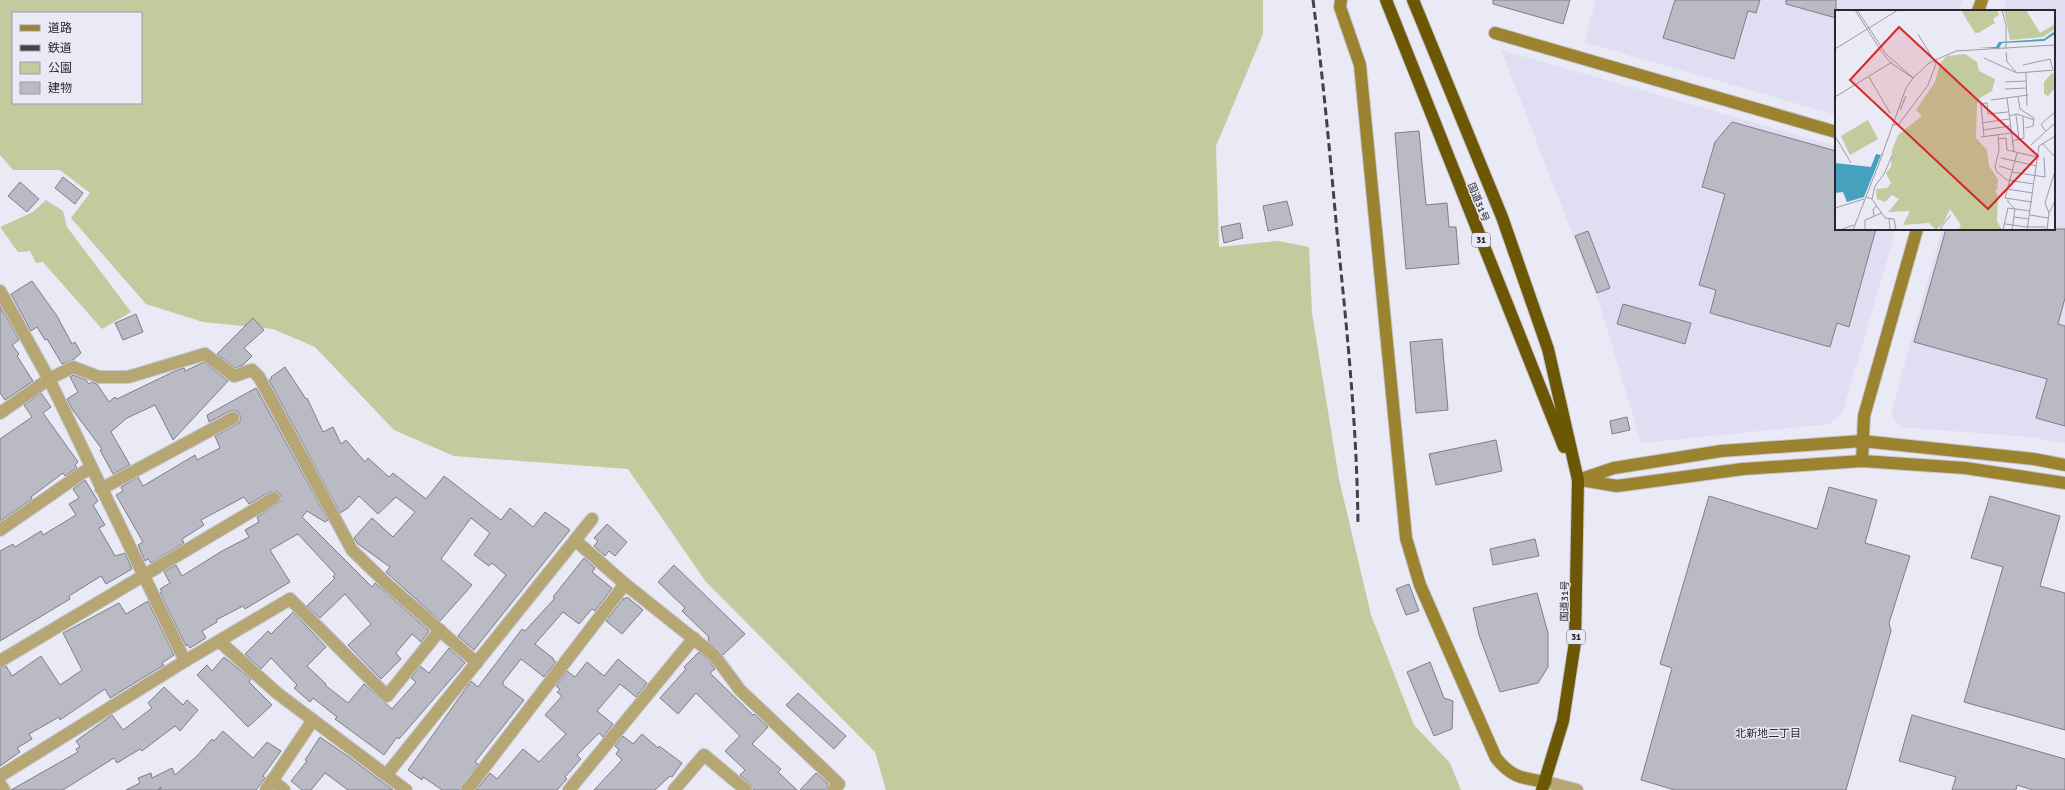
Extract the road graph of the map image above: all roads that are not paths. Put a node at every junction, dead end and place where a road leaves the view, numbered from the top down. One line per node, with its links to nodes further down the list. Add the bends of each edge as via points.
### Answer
1 (1341, 0): 37 (street, via 1340,7 1360,65 1406,538 1420,585 1496,758 1506,771)
2 (1386, 0): 17 (highway, 国道31号 / 31)
3 (1413, 0): 17 (highway, 国道31号 / 31, via 1502,217 1548,349)
4 (1982, 0): 5 (street)
5 (1978, 10)
6 (1495, 33): 7 (street)
7 (1835, 132)
8 (1916, 230): 13 (street, via 1864,416)
9 (0, 291): 10 (street)
10 (49, 379): 11 (street); 16 (street); 26 (street, via 73,367 99,377 128,377 205,354 234,376 252,370 260,377 352,550)
11 (0, 413)
12 (233, 418): 19 (street)
13 (1862, 441): 14 (street); 15 (street, via 2034,459); 17 (street, via 1720,451 1614,468)
14 (1862, 461): 17 (street, via 1743,469 1617,486); 18 (street, via 1965,468)
15 (2065, 465)
16 (91, 467): 19 (street); 22 (street)
17 (1578, 480): 37 (highway, 国道31号 / 31, via 1575,642 1563,721)
18 (2065, 483)
19 (101, 489): 24 (street)
20 (274, 498): 24 (street)
21 (592, 519): 23 (street)
22 (0, 530)
23 (575, 540): 25 (street); 31 (street)
24 (143, 575): 29 (street); 30 (street)
25 (625, 584): 27 (street); 41 (street)
26 (440, 630): 28 (street, via 387,696 290,599); 31 (street)
27 (694, 638): 42 (street); 45 (street, via 714,655 740,690 839,784)
28 (219, 641): 30 (street); 32 (street, via 277,693)
29 (0, 660)
30 (185, 662): 34 (street)
31 (476, 662): 33 (street)
32 (314, 720): 33 (street); 36 (street)
33 (387, 774): 40 (street)
34 (0, 776)
35 (0, 784): 38 (street)
36 (269, 785): 39 (street)
37 (1544, 786): 46 (street)
38 (4, 790)
39 (284, 790)
40 (406, 790)
41 (467, 790)
42 (569, 790)
43 (674, 790): 44 (street, via 704,755)
44 (746, 790)
45 (833, 790)
46 (1577, 790)

